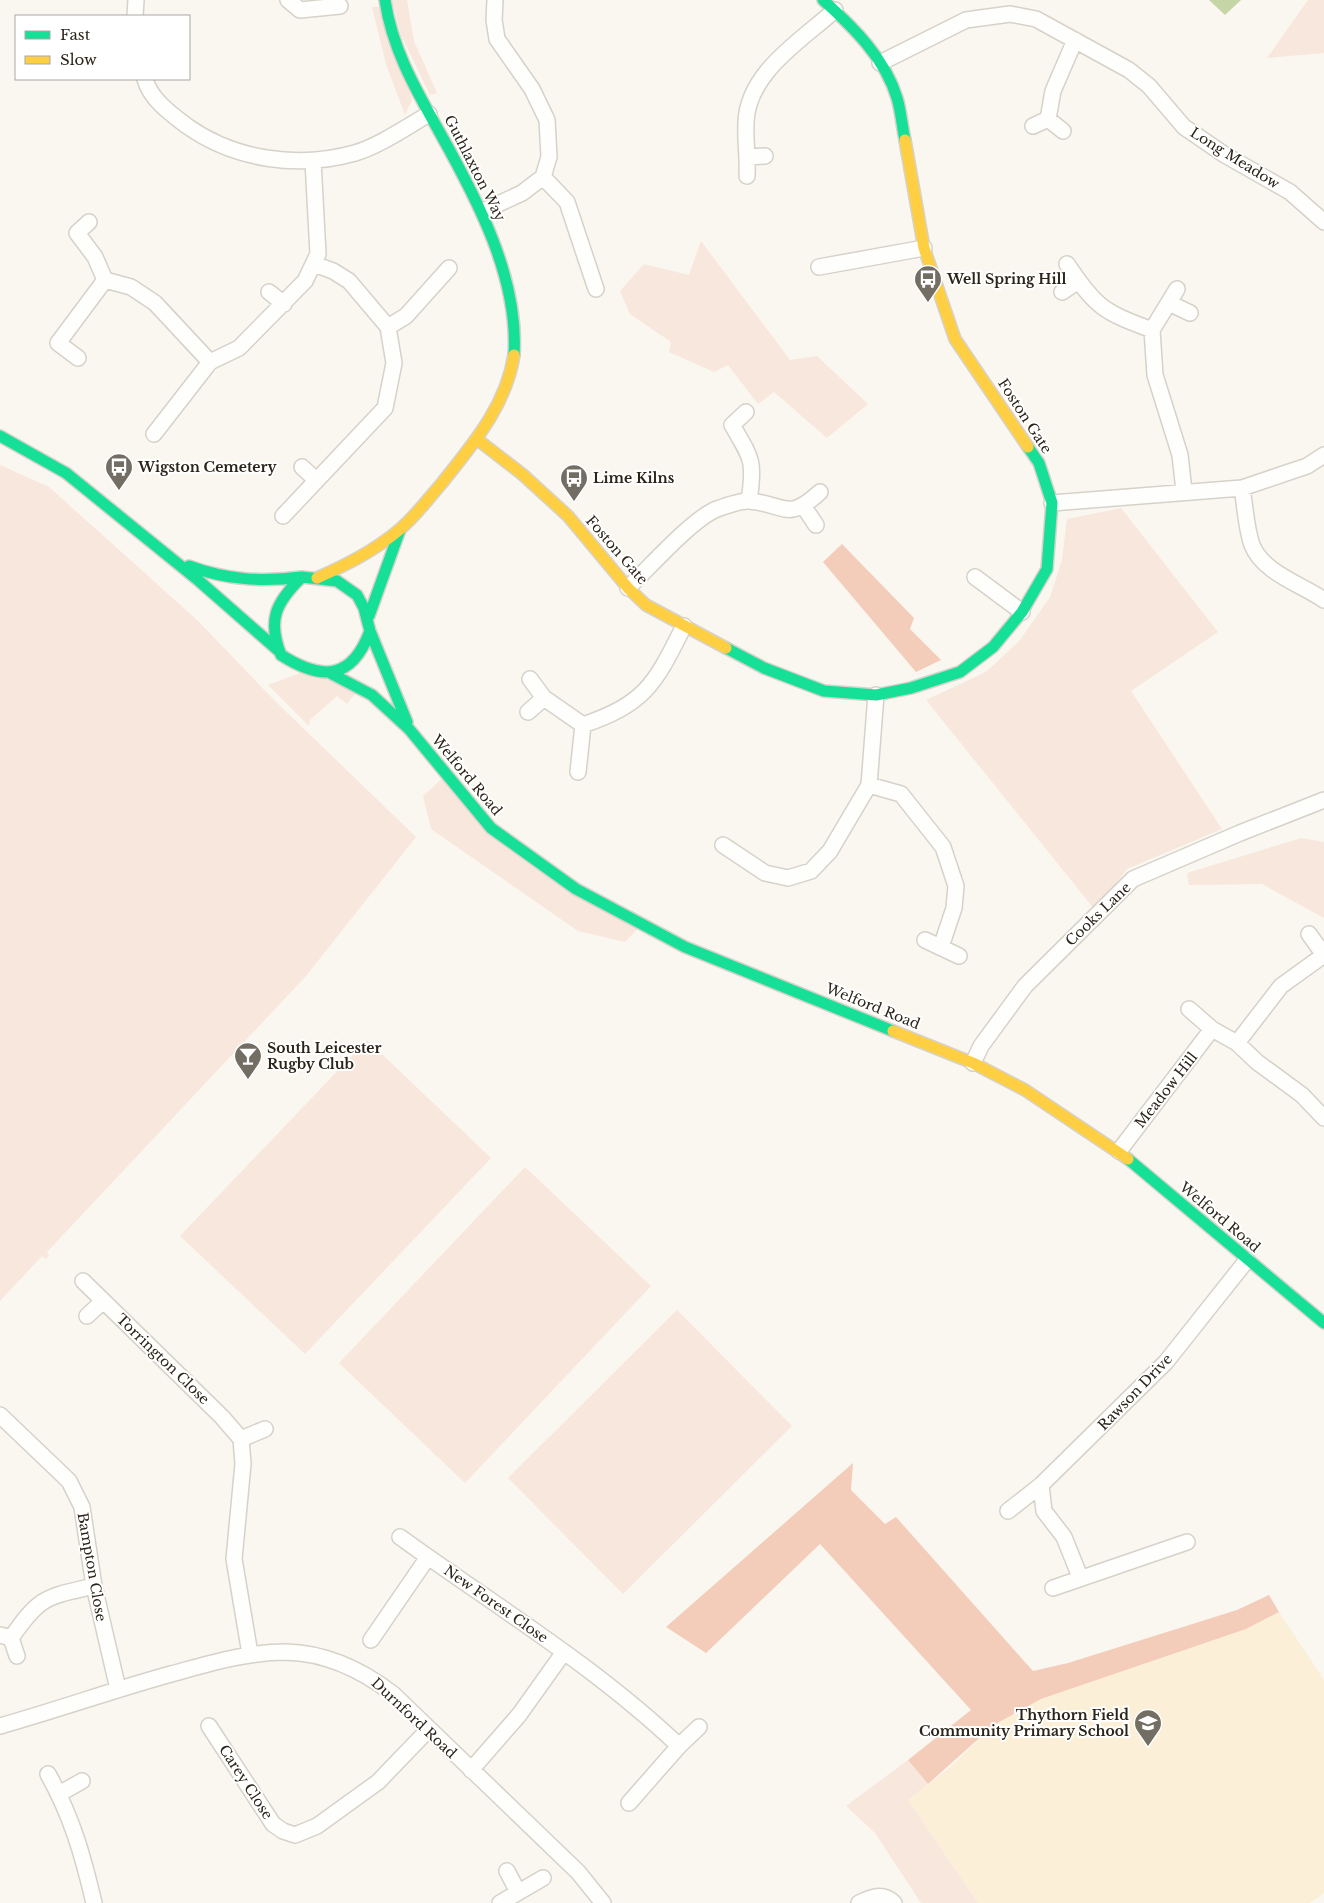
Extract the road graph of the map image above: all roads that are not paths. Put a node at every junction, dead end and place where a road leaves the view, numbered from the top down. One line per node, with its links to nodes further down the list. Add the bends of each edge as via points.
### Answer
1 (136, 0): 8 (street)
2 (288, 0): 6 (street, via 310,15)
3 (385, 0): 12 (street, Guthlaxton Way, via 391,31)
4 (495, 0): 20 (street, via 497,39 532,89 547,120 549,157)
5 (829, 5): 10 (street, Foston Gate, via 858,32); 17 (street, via 771,67 755,89 746,120)
6 (340, 6)
7 (1011, 7): 9 (street, Long Meadow); 10 (street, Long Meadow, via 966,20)
8 (135, 15)
9 (1075, 40): 13 (street, via 1053,91); 23 (street, Long Meadow, via 1128,70 1149,86 1184,127 1290,192)
10 (880, 63): 24 (street, Foston Gate, via 897,97)
11 (145, 80): 18 (street, via 147,88 168,113 207,140 247,156)
12 (429, 114): 18 (street, via 356,152); 21 (street, Guthlaxton Way)
13 (1048, 119): 14 (street); 15 (street)
14 (1033, 126)
15 (1063, 131)
16 (765, 156): 17 (street)
17 (748, 157): 19 (street)
18 (313, 161): 25 (street, via 318,254)
19 (747, 176)
20 (542, 177): 21 (street, via 522,194); 31 (street, via 567,202)
21 (483, 211): 45 (street, Guthlaxton Way, via 507,284 514,329 513,361 500,400)
22 (89, 222): 29 (street, via 77,233 95,256)
23 (1324, 222)
24 (924, 248): 27 (street); 53 (street, Foston Gate, via 956,339 1038,463)
25 (314, 264): 36 (street, via 305,281); 38 (street, via 349,282)
26 (1067, 264): 30 (street)
27 (819, 267)
28 (449, 268): 38 (street, via 406,316)
29 (106, 280): 40 (street, via 58,343); 41 (street, via 130,287 155,303)
30 (1078, 281): 34 (street); 39 (street, via 1108,312)
31 (596, 289)
32 (1177, 289): 35 (street)
33 (269, 292): 36 (street)
34 (1062, 292)
35 (1169, 303): 37 (street); 39 (street)
36 (284, 304): 41 (street, via 239,348)
37 (1190, 313)
38 (388, 327): 48 (street, via 394,363 385,408)
39 (1152, 330): 51 (street, via 1155,376 1180,454)
40 (78, 358)
41 (210, 362): 43 (street)
42 (746, 412): 52 (street, via 732,425 754,470)
43 (154, 434)
44 (0, 436): 58 (street, via 66,473)
45 (478, 440): 57 (street, Guthlaxton Way); 62 (street, Foston Gate, via 568,516)
46 (1324, 455): 49 (street, via 1307,466)
47 (302, 467): 48 (street)
48 (316, 480): 55 (street)
49 (1242, 488): 51 (street); 63 (street, via 1252,544 1260,558 1269,567)
50 (820, 492): 54 (street)
51 (1184, 492): 53 (street)
52 (749, 501): 54 (street, via 788,511); 62 (street, via 715,509 683,533)
53 (1052, 503): 64 (street, Foston Gate, via 1047,569)
54 (804, 507): 56 (street)
55 (283, 516)
56 (816, 525)
57 (400, 530): 61 (street, Guthlaxton Way, via 362,557); 65 (street, Guthlaxton Way)
58 (173, 560): 59 (street, via 216,576 266,582); 68 (street)
59 (302, 577): 61 (street); 68 (street, via 278,603 273,628)
60 (976, 577): 64 (street)
61 (317, 578): 65 (street, via 338,581 361,598)
62 (628, 588): 66 (street, Foston Gate, via 646,605)
63 (1324, 600)
64 (1022, 612): 71 (street, Foston Gate, via 993,647 960,672)
65 (369, 616): 67 (street)
66 (684, 626): 71 (street, Foston Gate, via 764,668 824,691); 74 (street, via 659,675 639,698 609,716)
67 (370, 631): 69 (street, via 366,646 354,662); 75 (street, Welford Road)
68 (279, 651): 69 (street, via 292,663 308,670)
69 (332, 674): 75 (street, Welford Road, via 372,695)
70 (530, 679): 72 (street)
71 (876, 695): 77 (street)
72 (544, 698): 73 (street); 74 (street)
73 (528, 712)
74 (583, 725): 76 (street)
75 (409, 729): 88 (street, Welford Road, via 492,828 576,889 684,947)
76 (578, 772)
77 (869, 784): 79 (street, via 830,851 811,871 788,878 765,873); 82 (street, via 901,794 943,847 956,886 954,908)
78 (1324, 800): 88 (street, Cooks Lane, via 1133,879 1025,986 981,1046)
79 (723, 845)
80 (1309, 934): 83 (street)
81 (925, 940): 82 (street)
82 (941, 947): 84 (street)
83 (1324, 955): 87 (street, via 1281,986)
84 (959, 956)
85 (1190, 1008): 86 (street)
86 (1212, 1028): 87 (street); 90 (street, Meadow Hill)
87 (1236, 1043): 89 (street, via 1302,1095)
88 (973, 1063): 90 (street, Welford Road, via 1025,1090)
89 (1324, 1118)
90 (1119, 1151): 91 (street, Welford Road)
91 (1247, 1260): 95 (street, Welford Road); 99 (street, Rawson Drive, via 1166,1362)
92 (83, 1281): 93 (street, Torrington Close)
93 (102, 1301): 94 (street); 98 (street, Torrington Close)
94 (87, 1316)
95 (1324, 1323)
96 (0, 1415): 105 (street, Bampton Close, via 69,1481 82,1507)
97 (265, 1429): 98 (street)
98 (241, 1439): 110 (street, via 244,1464 234,1559)
99 (1041, 1485): 100 (street, Rawson Drive); 104 (street, via 1044,1511 1064,1536)
100 (1008, 1511)
101 (400, 1537): 103 (street, New Forest Close)
102 (1187, 1542): 104 (street)
103 (428, 1557): 108 (street, New Forest Close); 109 (street, New Forest Close)
104 (1080, 1577): 106 (street)
105 (94, 1586): 107 (street, via 50,1596); 112 (street, Bampton Close)
106 (1053, 1588)
107 (5, 1636): 111 (street)
108 (371, 1640)
109 (564, 1652): 117 (street, New Forest Close, via 642,1710); 118 (street, via 519,1715)
110 (250, 1654): 112 (street, Durnford Road); 116 (street, Durnford Road, via 286,1652 314,1655 341,1664 369,1676)
111 (17, 1656)
112 (118, 1689): 113 (street, Durnford Road)
113 (0, 1726)
114 (209, 1726): 116 (street, Carey Close, via 273,1824 295,1835 317,1826 378,1782)
115 (699, 1727): 117 (street)
116 (429, 1729): 118 (street, Durnford Road)
117 (679, 1746): 122 (street)
118 (471, 1770): 128 (street, Durnford Road, via 578,1872)
119 (48, 1774): 121 (street)
120 (82, 1781): 121 (street)
121 (59, 1794): 126 (street, via 82,1848)
122 (629, 1803)
123 (507, 1871): 125 (street)
124 (543, 1878): 125 (street)
125 (518, 1892): 127 (street)
126 (94, 1903)
127 (500, 1903)
128 (603, 1903)
129 (859, 1903): 130 (street, via 878,1896 889,1898)
130 (894, 1903)

